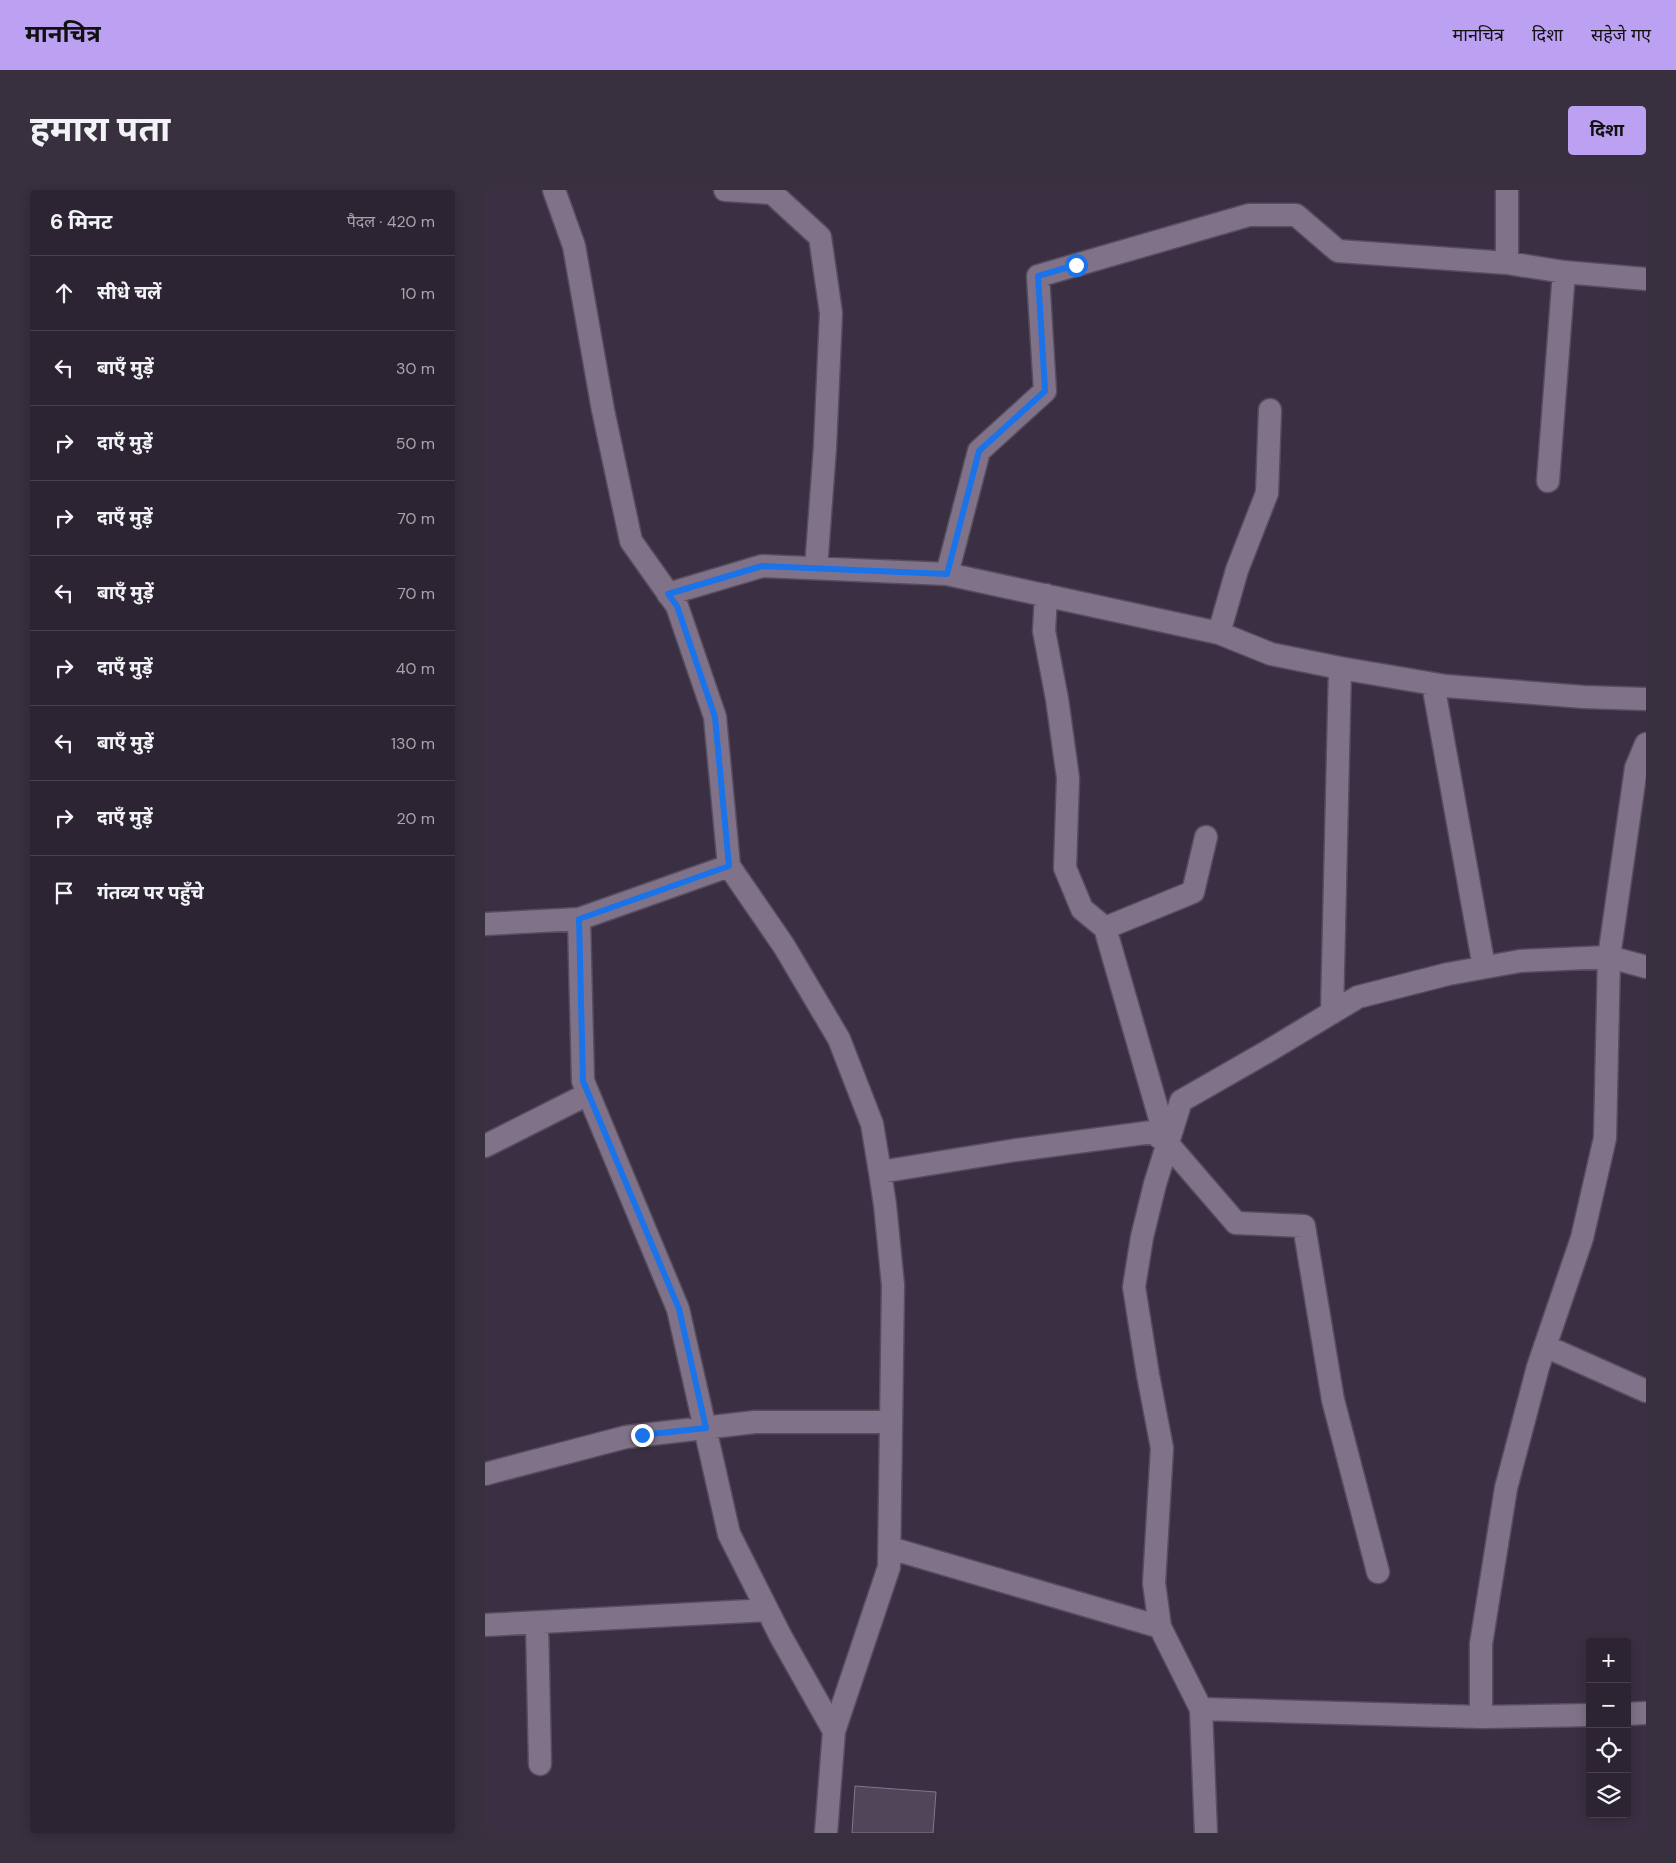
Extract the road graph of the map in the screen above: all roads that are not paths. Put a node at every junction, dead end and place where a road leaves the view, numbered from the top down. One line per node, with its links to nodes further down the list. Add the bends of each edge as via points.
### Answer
1 (554, 190): 12 (street, via 574,246 603,410 631,541)
2 (725, 190): 4 (street)
3 (1507, 190): 5 (street)
4 (773, 192): 10 (street, via 820,237 831,313)
5 (1507, 263): 6 (street); 11 (street, via 1338,252 1296,216 1249,216 1038,276 1045,391 979,451)
6 (1564, 272): 7 (street); 9 (street)
7 (1646, 279)
8 (1270, 410): 14 (street, via 1267,493 1237,570)
9 (1548, 481)
10 (816, 568): 11 (street); 12 (street, via 762,566)
11 (947, 574): 13 (street)
12 (668, 594): 20 (street, via 677,606 715,717)
13 (1046, 595): 14 (street); 23 (street, via 1044,631 1068,778 1065,868 1082,909)
14 (1219, 633): 15 (street, via 1271,654)
15 (1340, 668): 16 (street); 27 (street)
16 (1433, 684): 17 (street); 25 (street)
17 (1646, 699)
18 (1646, 744): 24 (street, via 1636,768)
19 (1206, 837): 23 (street, via 1193,892)
20 (729, 866): 21 (street); 31 (street, via 784,946 839,1039 872,1124)
21 (579, 919): 22 (street); 28 (street, via 583,1081)
22 (485, 924)
23 (1105, 928): 29 (street)
24 (1609, 957): 25 (street, via 1520,961); 26 (street); 32 (street, via 1605,1138 1582,1238)
25 (1484, 967): 27 (street, via 1358,997)
26 (1646, 967)
27 (1332, 1013): 29 (street, via 1181,1101)
28 (588, 1094): 30 (street); 35 (street, via 679,1309)
29 (1167, 1143): 31 (street, via 1152,1132); 38 (street, via 1236,1223 1304,1226 1333,1400); 42 (street, via 1141,1237 1134,1287 1162,1448 1154,1583)
30 (485, 1146)
31 (880, 1172): 34 (street, via 893,1285)
32 (1545, 1346): 33 (street); 47 (street, via 1506,1488 1481,1644)
33 (1646, 1391)
34 (891, 1422): 35 (street, via 755,1422); 37 (street)
35 (706, 1428): 36 (street, via 626,1437); 39 (street, via 729,1534)
36 (485, 1474)
37 (890, 1548): 42 (street); 48 (street, via 889,1567)
38 (1378, 1572)
39 (767, 1610): 40 (street); 48 (street)
40 (537, 1623): 41 (street); 49 (street)
41 (485, 1626)
42 (1160, 1627): 43 (street)
43 (1201, 1709): 47 (street); 51 (street)
44 (1646, 1713): 45 (street)
45 (1631, 1714)
46 (1586, 1715): 47 (street)
47 (1481, 1717)
48 (834, 1731): 50 (street)
49 (540, 1764)
50 (826, 1833)
51 (1206, 1833)

